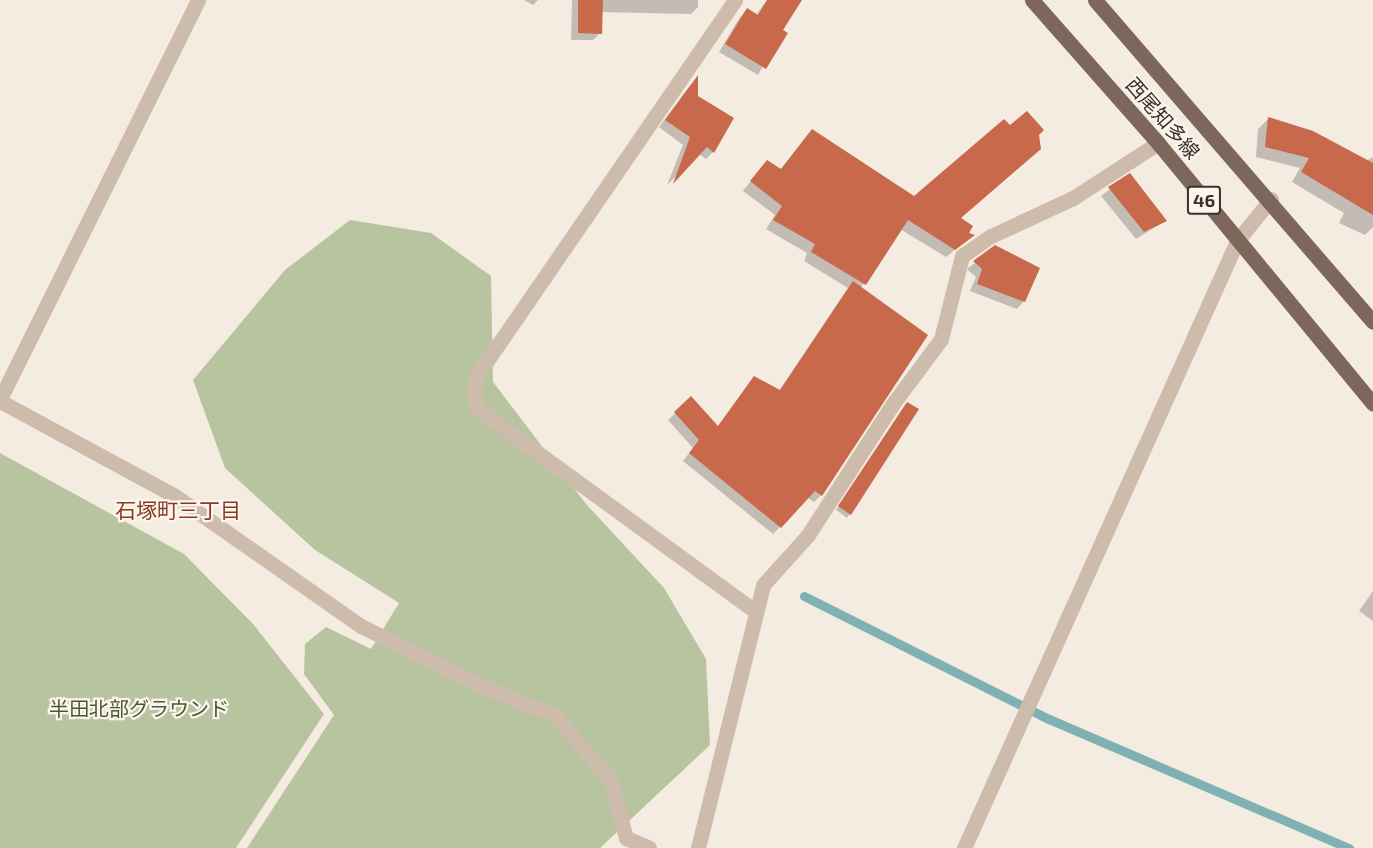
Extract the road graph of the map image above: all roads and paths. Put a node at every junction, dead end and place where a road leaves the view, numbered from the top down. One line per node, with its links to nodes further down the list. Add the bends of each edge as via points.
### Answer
1 (198, 0): 9 (street)
2 (735, 0): 11 (street, via 476,379 475,407)
3 (1032, 0): 5 (main road, 西尾知多線 / 46)
4 (1095, 0): 6 (main road, 西尾知多線 / 46, via 1224,151)
5 (1158, 143): 7 (main road, 西尾知多線 / 46); 11 (street, via 1072,198 991,236 963,256 941,339 892,405 808,535 763,585)
6 (1271, 199): 7 (street); 8 (main road, 西尾知多線 / 46)
7 (1237, 241): 10 (main road, 西尾知多線 / 46); 14 (street)
8 (1373, 322)
9 (0, 400): 12 (street, via 175,496 361,626 480,685 554,715 610,779 626,838)
10 (1373, 404)
11 (756, 612): 13 (street)
12 (649, 848)
13 (698, 848)
14 (964, 848)

